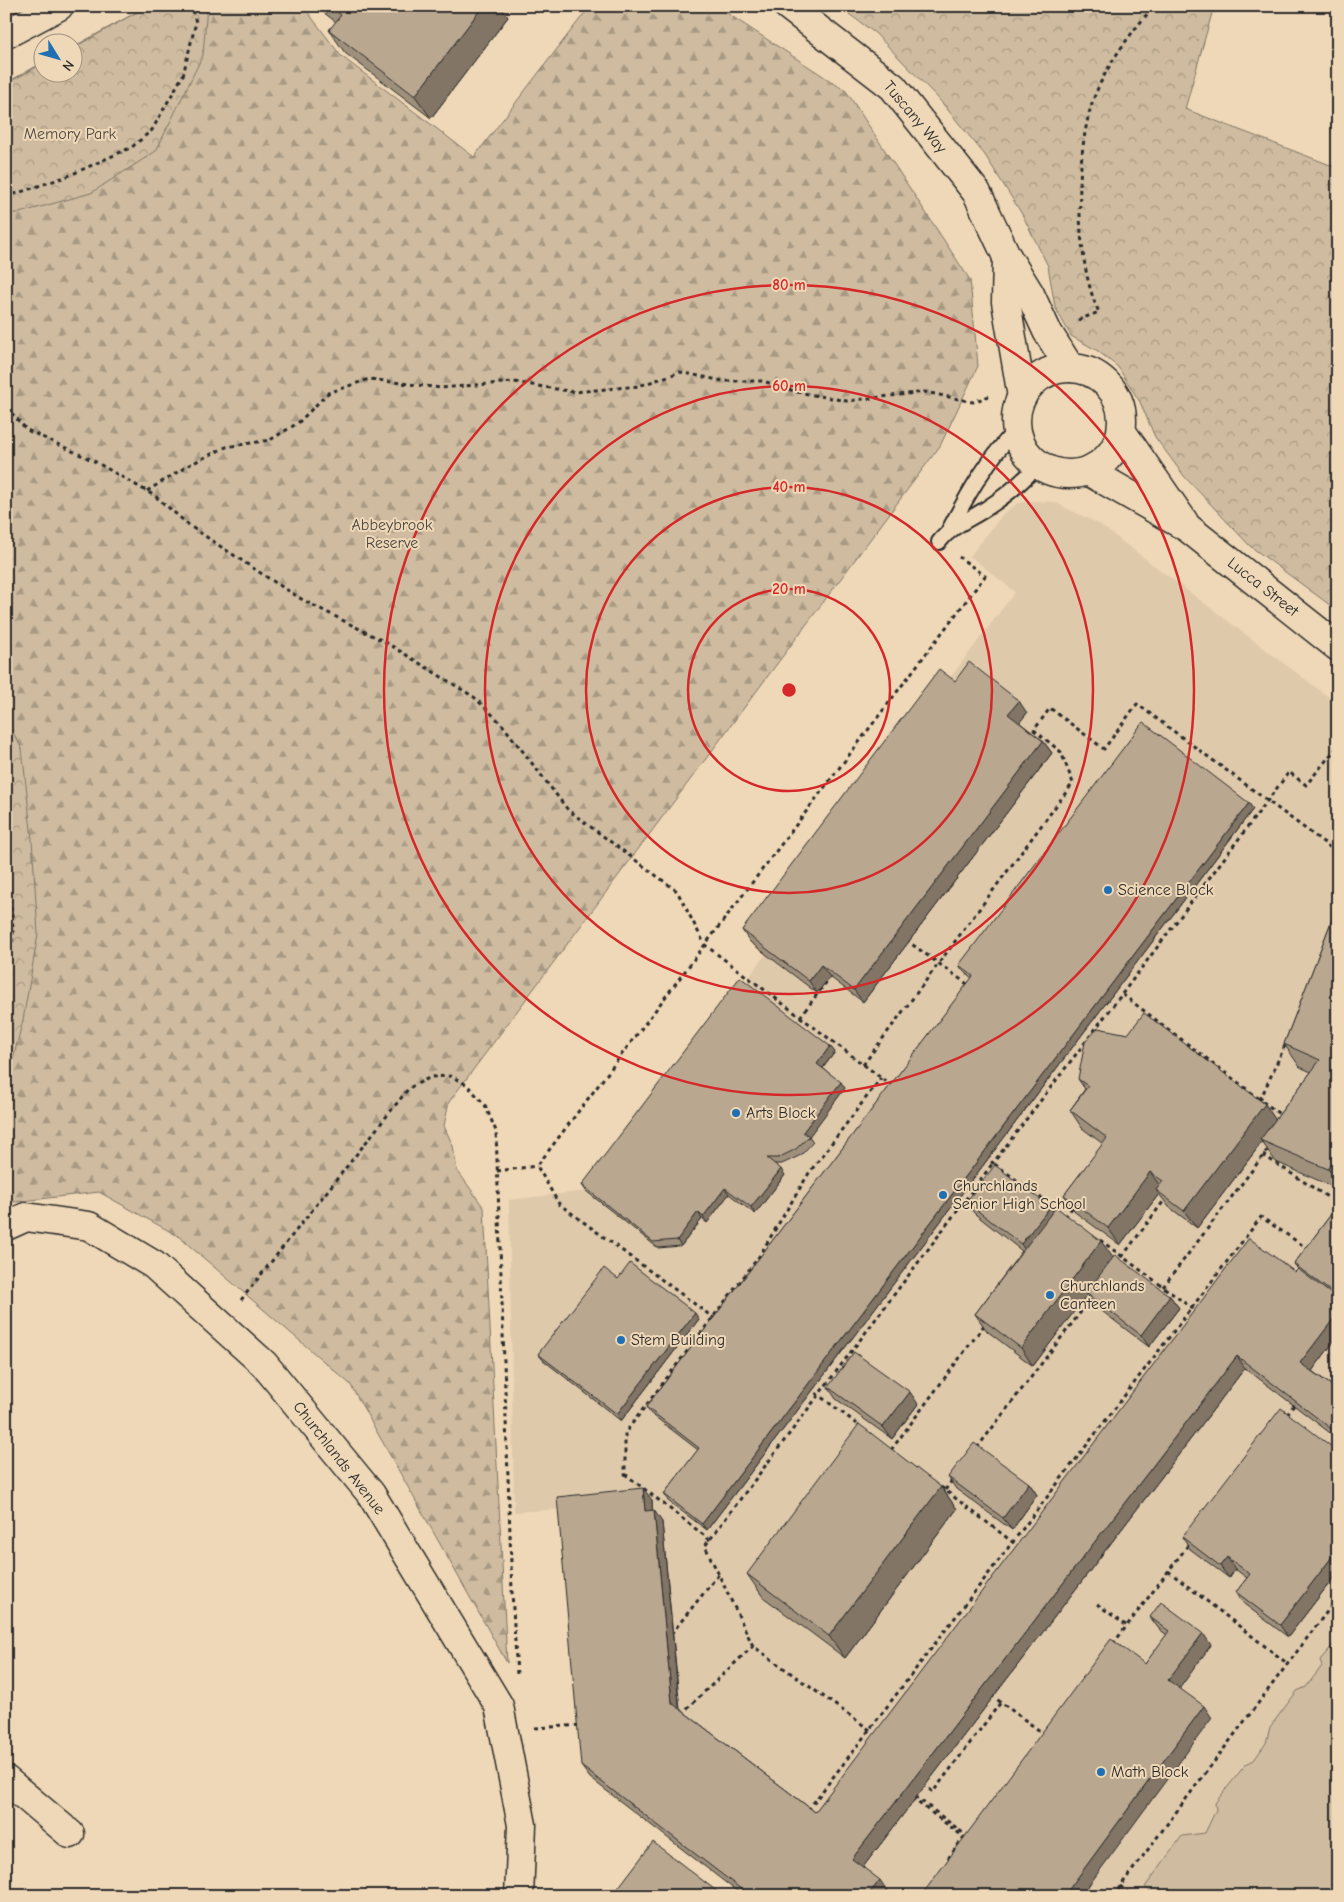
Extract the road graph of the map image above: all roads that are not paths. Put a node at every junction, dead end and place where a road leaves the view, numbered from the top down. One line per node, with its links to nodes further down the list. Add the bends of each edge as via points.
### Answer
1 (59, 6): 3 (street)
2 (788, 6): 4 (street, Tuscany Way, via 893,87 977,193)
3 (6, 34)
4 (1007, 257): 5 (street, Tuscany Way); 6 (street, Tuscany Way, via 1006,302)
5 (1070, 368): 6 (street, via 1042,376); 8 (street, via 1088,371 1106,383 1117,397)
6 (1022, 397): 7 (street)
7 (1017, 429): 9 (street, via 1022,447); 12 (lane, via 970,490)
8 (1122, 432): 10 (street, via 1104,461); 11 (street, Lucca Street)
9 (1038, 465): 10 (street, via 1070,474); 12 (lane, via 1020,484 988,508)
10 (1088, 471): 11 (street, Lucca Street)
11 (1188, 528): 14 (street, Lucca Street)
12 (949, 531): 13 (lane)
13 (939, 542)
14 (1338, 647)
15 (6, 1226): 18 (street, Churchlands Avenue, via 26,1218 89,1226 154,1265 264,1364 371,1494 499,1706 522,1826)
16 (6, 1780): 17 (street)
17 (70, 1834)
18 (519, 1896)

